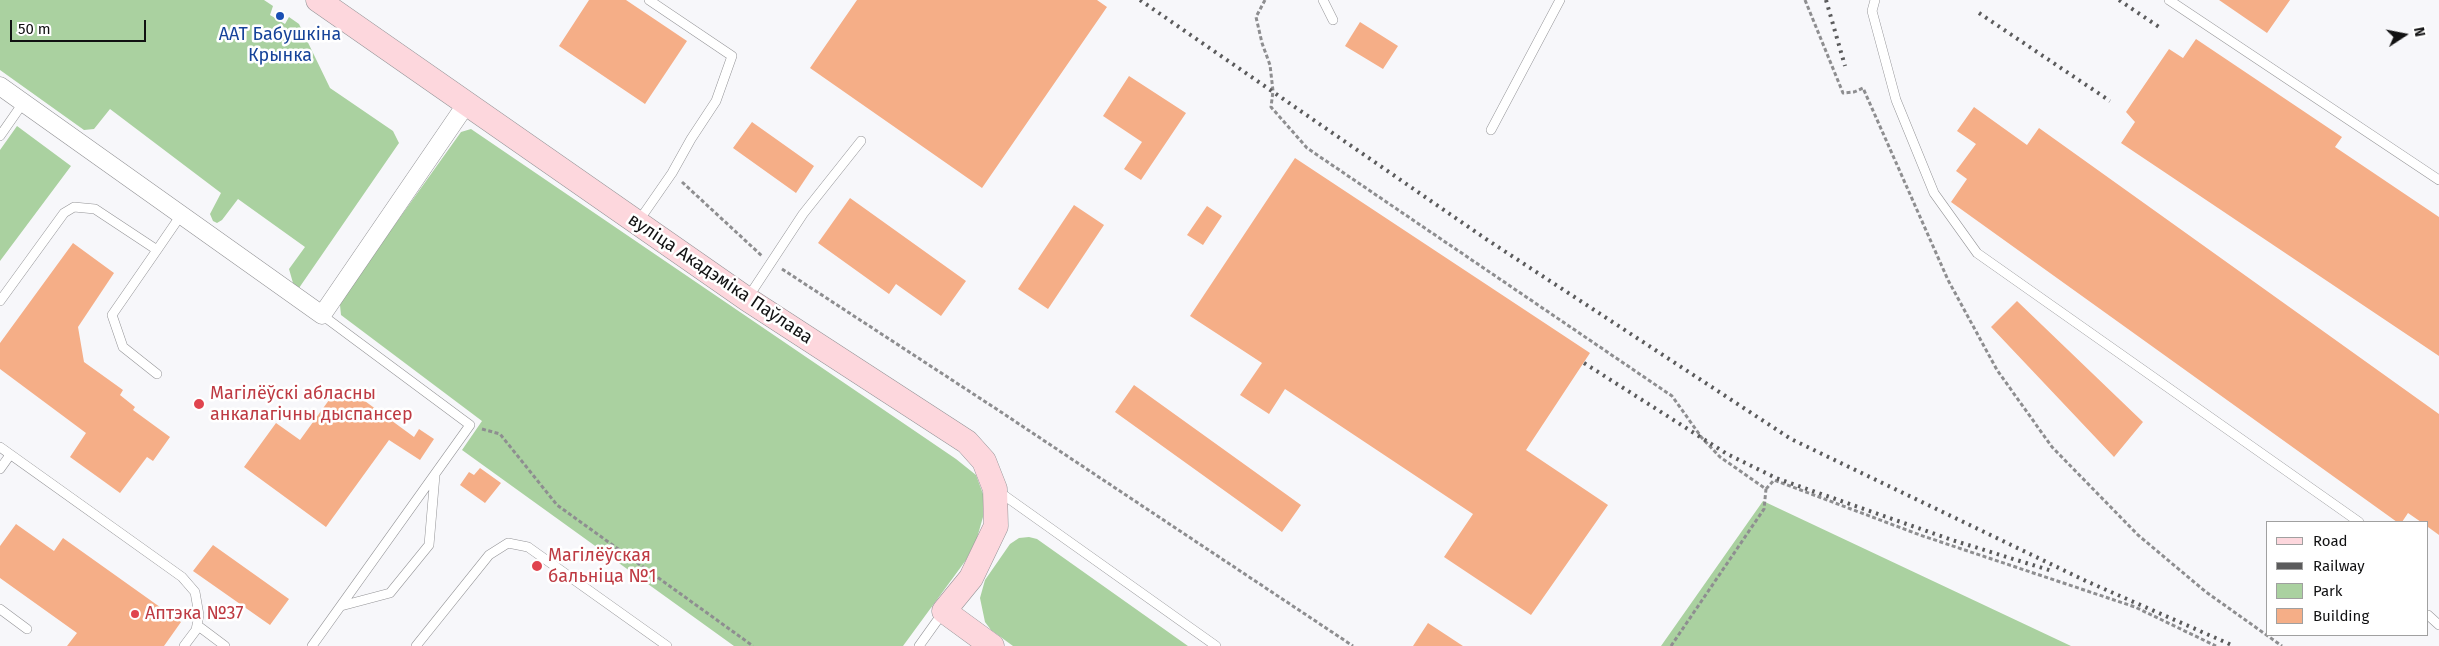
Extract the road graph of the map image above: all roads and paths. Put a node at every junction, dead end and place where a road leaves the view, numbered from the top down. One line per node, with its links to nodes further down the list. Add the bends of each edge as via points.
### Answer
1 (318, 0): 12 (main road, вуліца Акадэміка Паўлава)
2 (650, 0): 16 (lane, via 732,56 716,101)
3 (1265, 0): 32 (path, via 1256,17 1270,65 1271,107 1307,148 1672,396 1720,458)
4 (1323, 0): 9 (lane)
5 (1560, 0): 13 (lane)
6 (1806, 0): 41 (path, via 1843,93 1862,88 1948,280 1997,370 2052,447 2138,535 2206,592)
7 (1875, 0): 33 (lane, via 1872,12 1896,100 1934,193 1977,253)
8 (2169, 0): 17 (lane)
9 (1332, 20)
10 (0, 86): 11 (street)
11 (23, 103): 14 (lane); 18 (street)
12 (468, 103): 19 (main road, вуліца Акадэміка Паўлава); 24 (street)
13 (1491, 130)
14 (0, 136)
15 (861, 141): 21 (lane, via 803,214)
16 (672, 173): 19 (lane); 21 (path)
17 (2439, 180)
18 (181, 215): 20 (lane); 24 (street)
19 (638, 222): 22 (main road, вуліца Акадэміка Паўлава)
20 (157, 250): 23 (lane, via 95,209 74,207 64,213); 25 (lane, via 112,315 123,347)
21 (771, 262): 22 (lane); 52 (path)
22 (747, 299): 31 (main road, вуліца Акадэміка Паўлава, via 967,442 984,461)
23 (0, 302)
24 (322, 315): 26 (lane)
25 (157, 374)
26 (470, 425): 30 (lane); 48 (path, via 500,434 557,505)
27 (0, 447): 28 (lane)
28 (10, 455): 29 (lane); 38 (lane, via 182,577 195,592 199,615)
29 (0, 469)
30 (435, 475): 34 (lane); 34 (lane, via 429,545 390,593)
31 (996, 489): 36 (main road, вуліца Акадэміка Паўлава, via 996,526 971,578); 51 (lane)
32 (1766, 489): 53 (path, via 1764,509); 54 (path, via 1774,480 1920,535 2135,607)
33 (2358, 521)
34 (341, 606): 45 (lane)
35 (0, 609): 40 (lane)
36 (944, 611): 49 (lane); 50 (main road)
37 (2429, 617): 39 (lane)
38 (197, 625): 43 (lane); 44 (lane)
39 (2439, 625)
40 (27, 629)
41 (2266, 635)
42 (2268, 636): 55 (path)
43 (184, 646)
44 (226, 646)
45 (312, 646)
46 (416, 646): 47 (lane, via 489,555 508,543 528,547)
47 (667, 646)
48 (753, 646)
49 (919, 646)
50 (992, 646)
51 (1216, 646)
52 (1353, 646)
53 (1671, 646)
54 (2216, 646)
55 (2282, 646)

